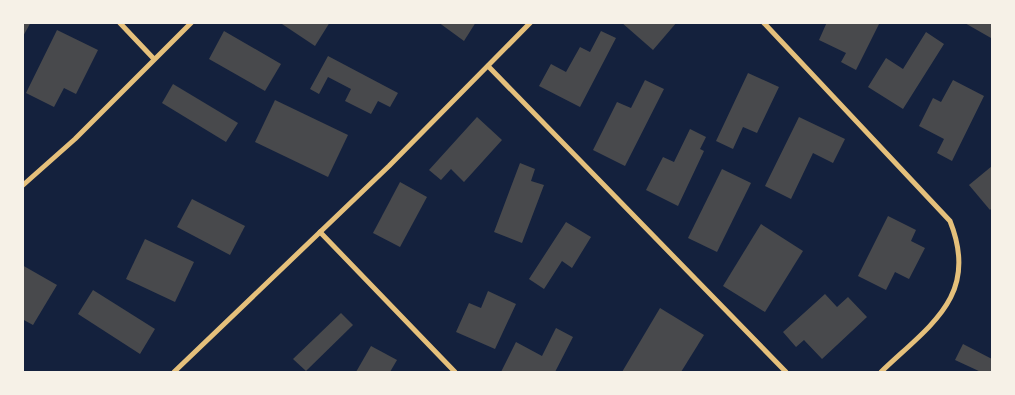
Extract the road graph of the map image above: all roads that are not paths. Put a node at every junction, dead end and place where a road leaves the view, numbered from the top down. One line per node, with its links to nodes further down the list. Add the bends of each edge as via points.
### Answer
1 (119, 22): 5 (street)
2 (192, 22): 5 (street)
3 (531, 22): 6 (street)
4 (763, 22): 12 (street, via 950,221 958,240 960,263 950,301 938,317)
5 (154, 59): 7 (street)
6 (488, 66): 8 (street); 11 (street)
7 (22, 186)
8 (320, 232): 9 (street); 10 (street)
9 (174, 372)
10 (455, 372)
11 (786, 372)
12 (881, 372)

